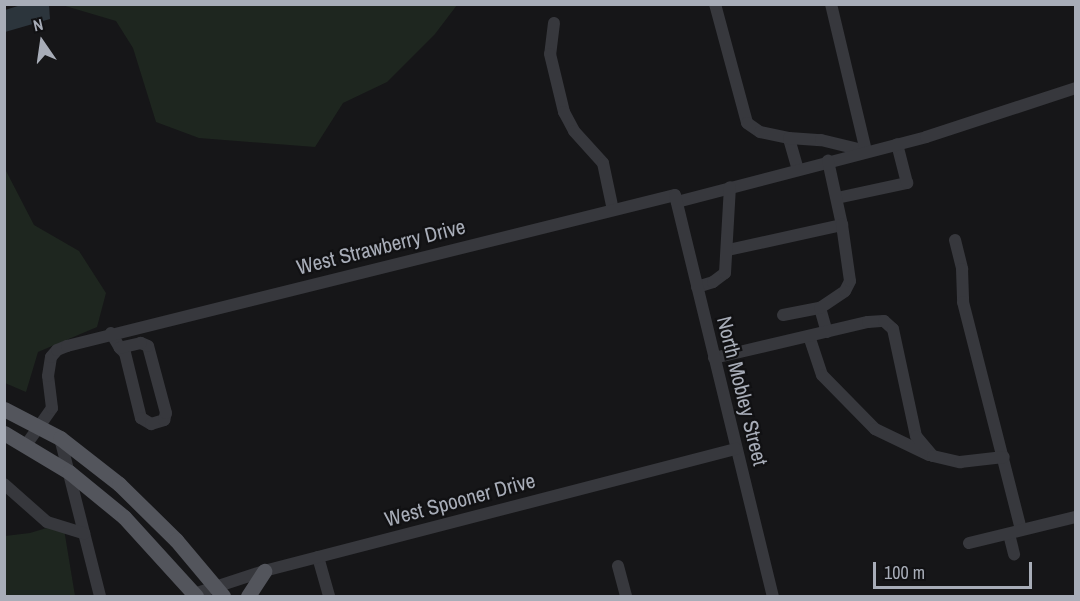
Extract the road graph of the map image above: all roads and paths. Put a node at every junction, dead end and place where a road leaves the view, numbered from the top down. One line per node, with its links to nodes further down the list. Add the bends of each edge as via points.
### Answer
1 (715, 4): 5 (street, via 747,123 760,132)
2 (831, 4): 7 (street)
3 (554, 23): 13 (street, via 550,54 564,112 574,131 603,164)
4 (1076, 88): 6 (street, West Strawberry Drive)
5 (789, 138): 7 (street, via 821,140); 9 (street)
6 (897, 144): 7 (street, West Strawberry Drive); 12 (street, via 907,183)
7 (866, 151): 8 (street, West Strawberry Drive)
8 (828, 161): 9 (street, West Strawberry Drive); 12 (street)
9 (798, 170): 10 (street, West Strawberry Drive)
10 (730, 187): 11 (street, West Strawberry Drive); 16 (street)
11 (676, 198): 13 (street, West Strawberry Drive); 17 (street, North Mobley Street)
12 (837, 198): 14 (street)
13 (613, 210): 21 (street, West Strawberry Drive)
14 (842, 225): 16 (street); 18 (street, via 850,281 840,296)
15 (955, 240): 32 (street, via 962,269 963,302)
16 (728, 250): 17 (street, via 725,273)
17 (697, 287): 24 (street, North Mobley Street)
18 (820, 308): 19 (street); 20 (street)
19 (783, 315)
20 (827, 332): 22 (street); 31 (street, via 884,321 893,329 916,436)
21 (111, 333): 23 (street); 26 (street, West Strawberry Drive, via 57,351 51,357 48,376 52,408)
22 (809, 336): 24 (street); 31 (street, via 822,375 875,429)
23 (120, 348): 23 (street, via 125,353 141,418 151,424 164,420 166,413 148,346 141,343)
24 (714, 358): 30 (street, North Mobley Street)
25 (4, 409): 26 (main road)
26 (38, 426): 28 (main road); 29 (street)
27 (4, 433): 29 (main road)
28 (60, 438): 33 (street); 44 (main road, via 148,511)
29 (26, 445): 33 (main road)
30 (736, 449): 41 (street, West Spooner Drive); 50 (street, North Mobley Street)
31 (933, 456): 32 (street, via 960,462)
32 (1004, 457): 36 (street)
33 (69, 472): 37 (street); 45 (main road, via 124,517)
34 (4, 484): 37 (street, via 47,522)
35 (1076, 518): 36 (street)
36 (1022, 530): 38 (street)
37 (84, 533): 46 (street)
38 (1009, 534): 39 (street); 40 (street)
39 (969, 543)
40 (1014, 554)
41 (318, 557): 43 (street, West Spooner Drive); 48 (street)
42 (618, 566): 49 (street)
43 (264, 571): 44 (street, West Spooner Drive); 47 (main road)
44 (218, 591): 45 (street, West Spooner Drive)
45 (195, 595)
46 (100, 597)
47 (248, 597)
48 (329, 597)
49 (626, 597)
50 (773, 597)

